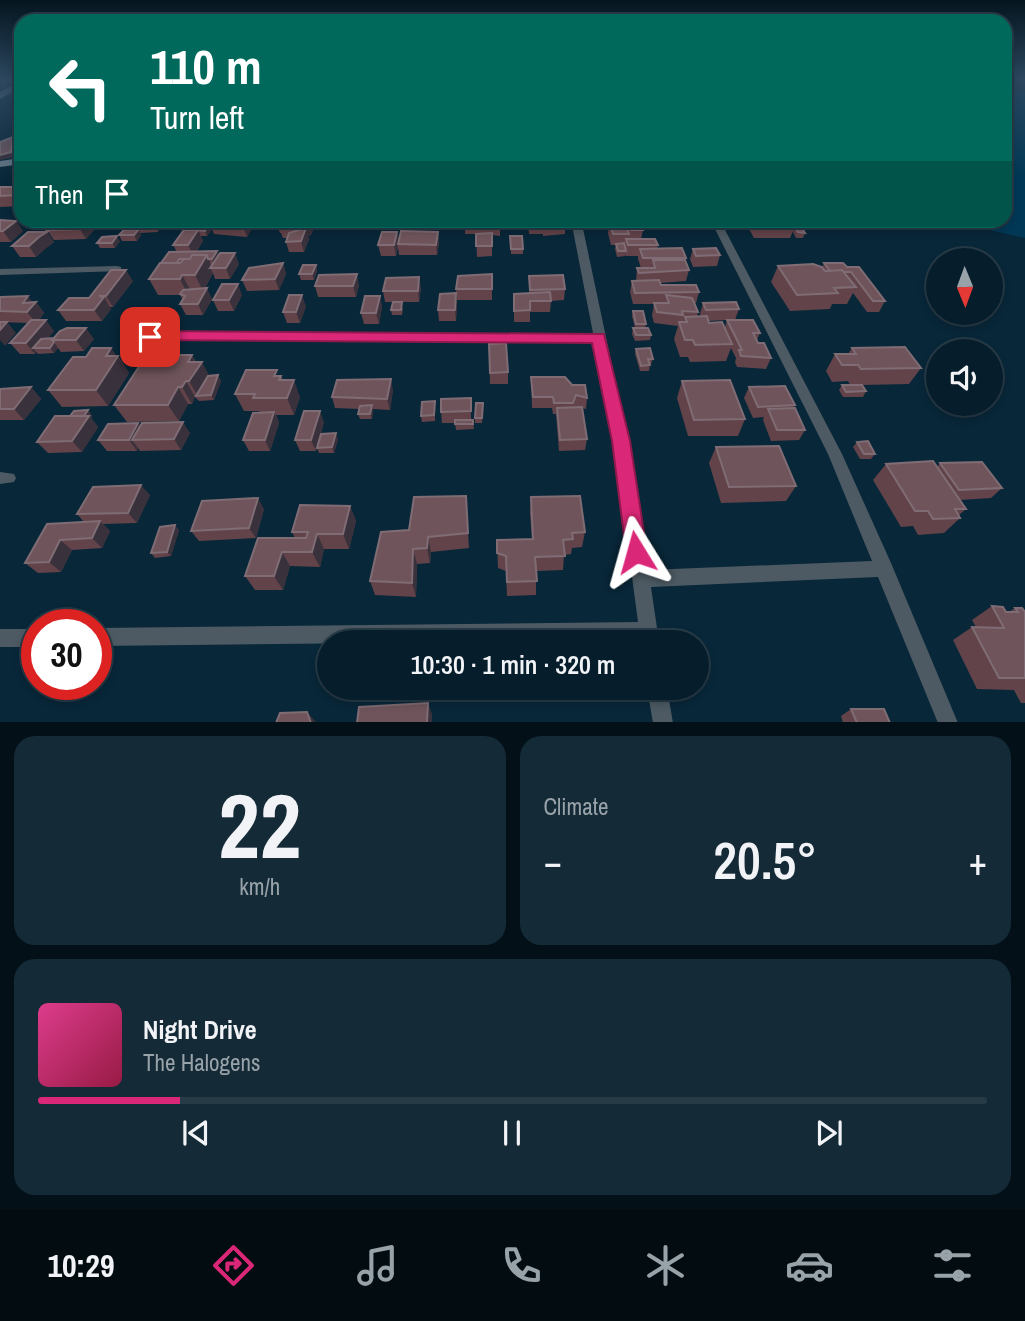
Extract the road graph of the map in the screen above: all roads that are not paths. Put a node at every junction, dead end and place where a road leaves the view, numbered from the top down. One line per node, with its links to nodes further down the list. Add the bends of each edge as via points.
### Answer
1 (189, 228): 4 (street)
2 (578, 228): 8 (street)
3 (719, 228): 9 (street, via 835,454)
4 (177, 247)
5 (117, 269): 6 (street)
6 (0, 272)
7 (150, 337): 8 (street)
8 (598, 337): 10 (street, via 621,441)
9 (885, 569): 10 (street); 18 (street)
10 (640, 579): 11 (street)
11 (649, 630)
12 (112, 637): 13 (street)
13 (317, 637)
14 (0, 638): 15 (street)
15 (21, 638)
16 (659, 700): 17 (street)
17 (663, 722)
18 (948, 722)

